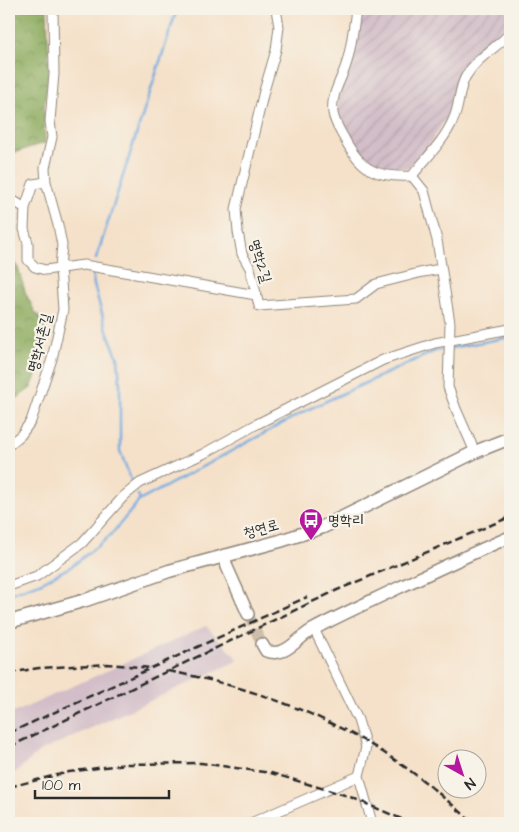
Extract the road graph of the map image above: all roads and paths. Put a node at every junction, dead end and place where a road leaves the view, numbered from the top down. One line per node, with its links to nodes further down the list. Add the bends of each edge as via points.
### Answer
1 (53, 9): 6 (street, 명학서촌길, via 52,137 45,168)
2 (276, 9): 11 (street, 명학2길, via 279,27 276,50 236,209 242,254 250,268)
3 (356, 9): 5 (street, via 348,60 338,84 333,114 350,149 362,164 391,177)
4 (510, 33): 5 (street, via 466,76 454,119)
5 (412, 176): 10 (street, via 424,191 432,216)
6 (46, 182): 8 (street, via 34,184); 9 (street, 명학서촌길, via 62,245)
7 (9, 198): 8 (street)
8 (25, 208): 9 (street, via 28,260 45,270)
9 (60, 267): 11 (street, via 84,265); 15 (street, 명학서촌길, via 63,310 52,359 31,421)
10 (441, 269): 11 (street, 명학2길, via 376,284 356,299 259,306); 13 (street, via 448,304)
11 (256, 295)
12 (510, 329): 13 (street)
13 (450, 343): 16 (street, via 448,387); 19 (street, via 434,343 383,360 203,454 140,483 82,543 37,576)
14 (510, 438): 16 (main road, 청연로)
15 (9, 445)
16 (475, 452): 18 (main road, 청연로, via 323,527)
17 (510, 537): 22 (street)
18 (224, 555): 20 (street); 21 (main road, 청연로)
19 (9, 586)
20 (248, 614)
21 (9, 622)
22 (314, 629): 23 (street, via 289,649 280,652 272,653); 24 (street, via 358,720 366,746)
23 (262, 644)
24 (359, 776): 25 (street); 26 (street)
25 (251, 823)
26 (372, 823)

